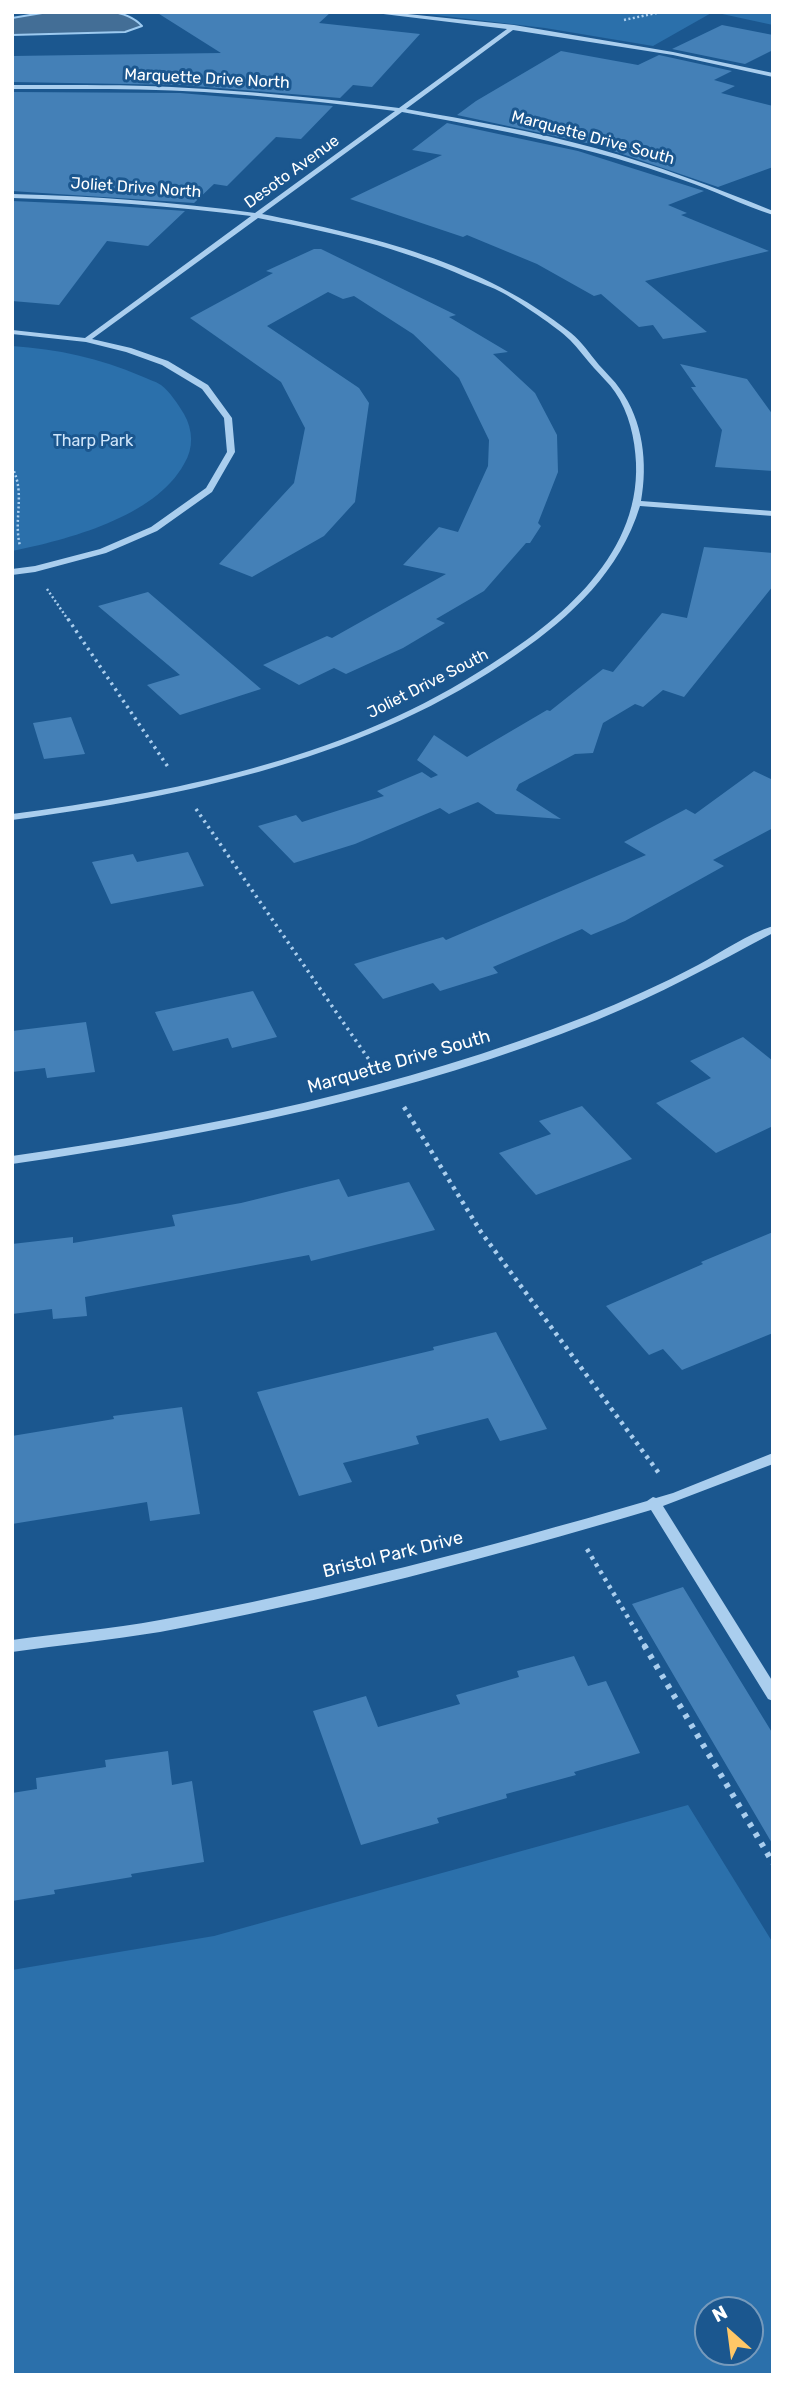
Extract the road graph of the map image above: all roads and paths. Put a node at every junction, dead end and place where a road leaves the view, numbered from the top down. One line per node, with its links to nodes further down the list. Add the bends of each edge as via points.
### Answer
1 (370, 12): 4 (street)
2 (662, 12): 3 (path)
3 (622, 21)
4 (514, 27): 5 (street); 7 (street, Desoto Avenue)
5 (773, 75)
6 (12, 87): 7 (street, Marquette Drive North, via 201,91)
7 (399, 111): 9 (street, Marquette Drive South, via 590,150); 10 (street, Desoto Avenue)
8 (12, 196): 10 (street, Joliet Drive North, via 172,203)
9 (773, 213)
10 (257, 215): 12 (street, Desoto Avenue); 14 (street, Joliet Drive South, via 340,231 420,255 492,285 547,319 607,372 629,409 639,460)
11 (12, 332): 12 (street)
12 (86, 340): 16 (street, via 165,363 205,387 228,418 231,452 209,490 154,529 103,551)
13 (12, 467): 16 (path, via 23,496 16,534)
14 (637, 503): 15 (street); 18 (street, Joliet Drive South, via 617,553 600,577 550,626 500,664 397,719 323,748)
15 (773, 514)
16 (35, 569): 17 (street); 18 (path)
17 (12, 572)
18 (181, 790): 19 (street, Joliet Drive South); 21 (path)
19 (12, 817)
20 (773, 929): 21 (street, Marquette Drive South, via 606,1012)
21 (388, 1087): 22 (street, Marquette Drive South, via 206,1131); 24 (path, via 481,1232)
22 (12, 1160)
23 (773, 1458): 24 (street, Bristol Park Drive)
24 (677, 1497): 25 (street, Bristol Park Drive)
25 (653, 1502): 26 (street, Bristol Park Drive); 28 (street)
26 (574, 1527): 27 (street, Bristol Park Drive, via 295,1598 158,1626); 29 (path)
27 (12, 1646)
28 (773, 1695)
29 (773, 1863)

